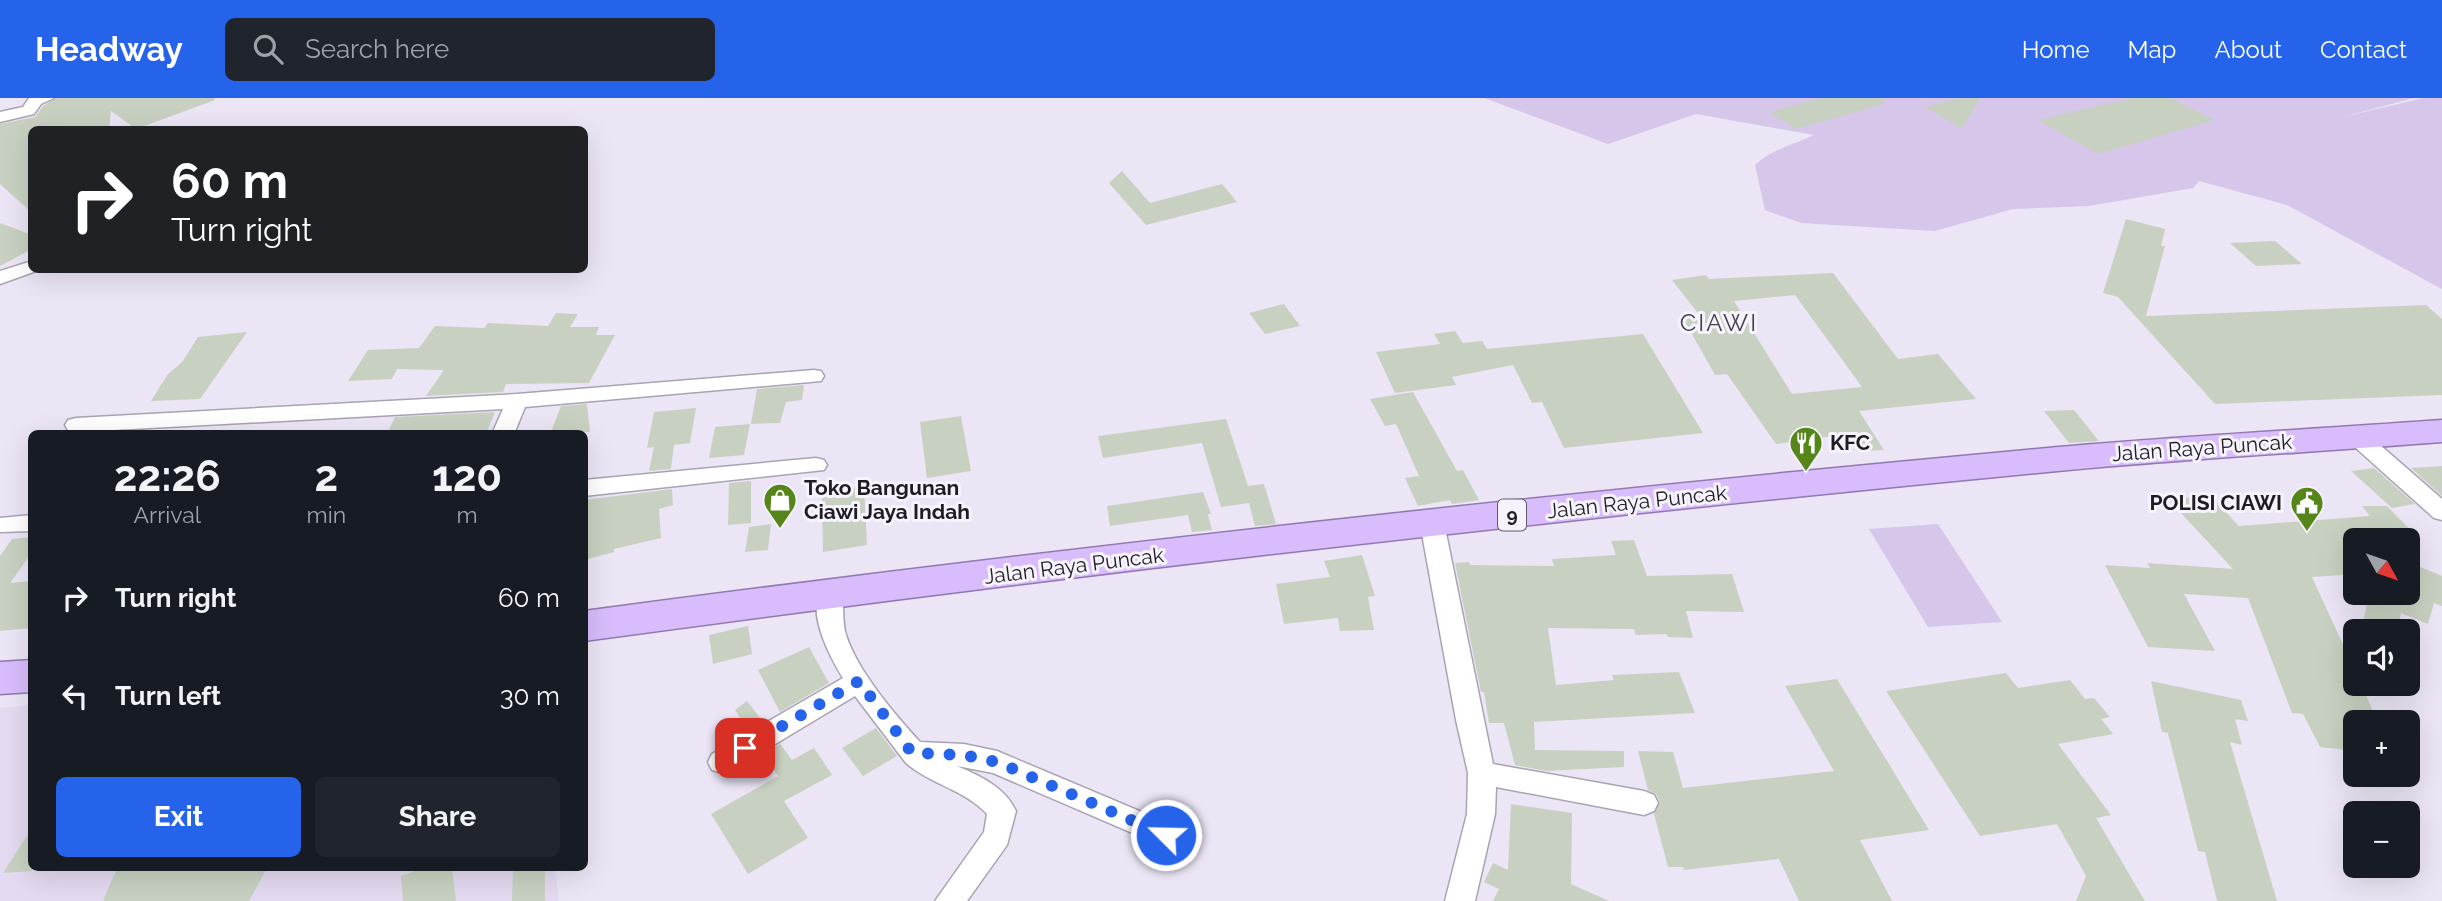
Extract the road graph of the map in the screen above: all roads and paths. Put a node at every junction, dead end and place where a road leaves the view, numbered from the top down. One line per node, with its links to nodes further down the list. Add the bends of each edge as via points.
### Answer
1 (46, 98): 2 (street, via 34,101 28,111)
2 (0, 117)
3 (28, 268): 4 (street)
4 (0, 278)
5 (814, 376): 6 (street)
6 (517, 401): 7 (street); 8 (street)
7 (76, 425)
8 (505, 430)
9 (2442, 431): 10 (highway, Jalan Raya Puncak / 9)
10 (2356, 436): 13 (street); 15 (highway, Jalan Raya Puncak / 9, via 2062,458)
11 (816, 465): 12 (street)
12 (588, 488)
13 (2442, 512)
14 (28, 523): 16 (street)
15 (1432, 523): 17 (highway, Jalan Raya Puncak / 9); 24 (street)
16 (3, 525)
17 (830, 593): 18 (highway, Jalan Raya Puncak / 9); 21 (street, via 834,637)
18 (588, 625)
19 (28, 676): 20 (highway)
20 (0, 678)
21 (859, 681): 22 (street); 23 (street)
22 (912, 753): 26 (street, via 997,762); 27 (street, via 986,794 1002,811 997,836)
23 (722, 762)
24 (1482, 773): 25 (street); 28 (street, via 1481,814)
25 (1644, 803)
26 (1166, 835)
27 (950, 901)
28 (1460, 901)

